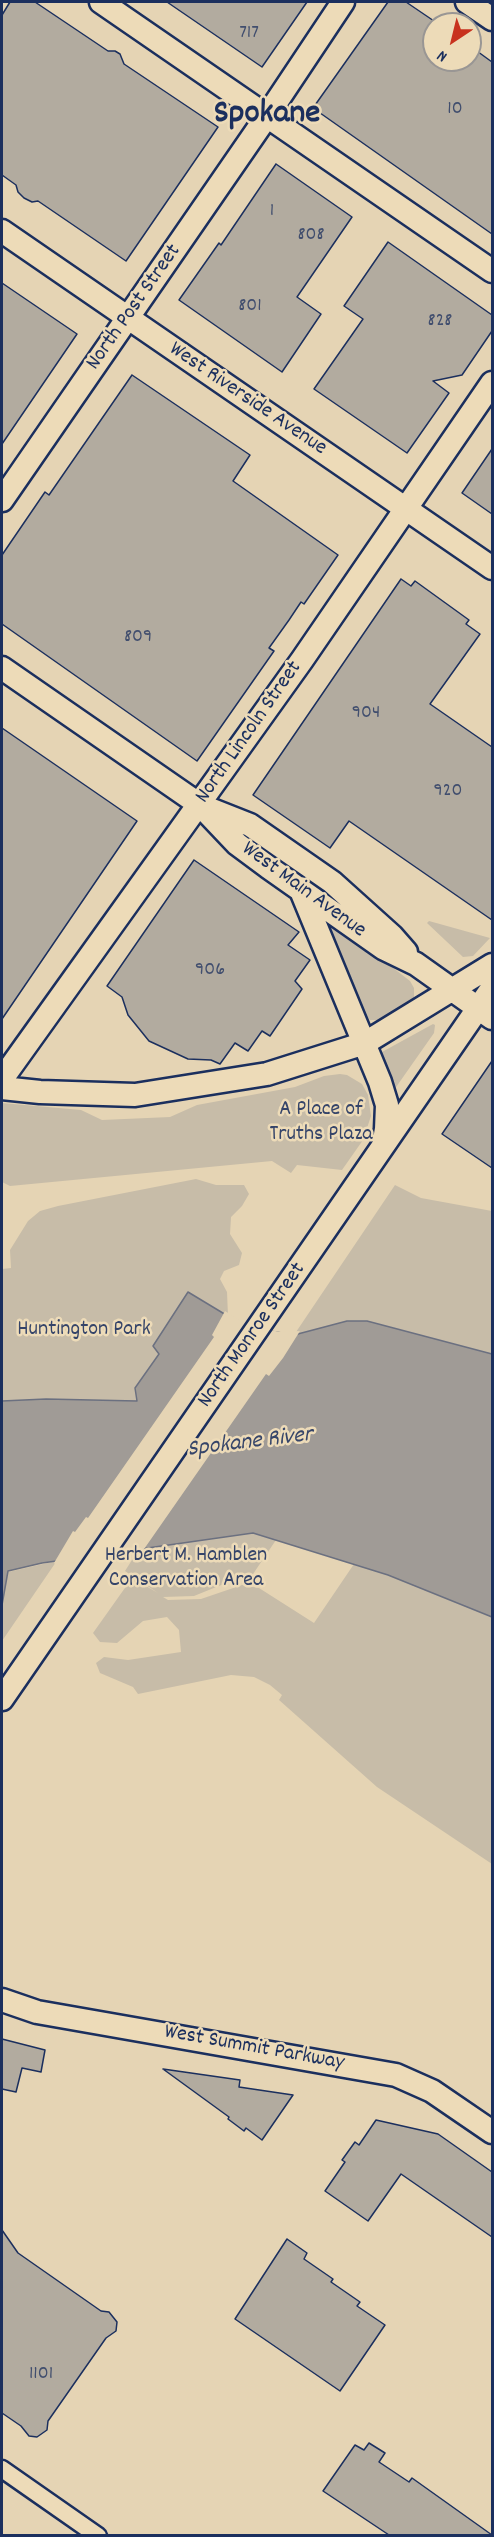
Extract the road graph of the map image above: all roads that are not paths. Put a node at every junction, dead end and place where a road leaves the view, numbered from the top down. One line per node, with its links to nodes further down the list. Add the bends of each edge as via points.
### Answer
1 (101, 2): 5 (main road)
2 (344, 2): 5 (main road, North Post Street)
3 (467, 2): 4 (main road)
4 (492, 19)
5 (267, 116): 7 (main road); 8 (main road, North Post Street)
6 (2, 231): 8 (main road, West Riverside Avenue)
7 (492, 271)
8 (128, 319): 10 (main road, North Post Street); 11 (main road, West Riverside Avenue)
9 (492, 383): 11 (main road, North Lincoln Street)
10 (2, 500)
11 (405, 508): 12 (main road, West Riverside Avenue); 14 (main road, North Lincoln Street)
12 (492, 568)
13 (2, 668): 14 (main road, West Main Avenue)
14 (200, 805): 15 (main road, West Main Avenue, via 237,844); 16 (main road, West Main Avenue, via 250,825 332,882 392,936); 22 (main road, North Lincoln Street)
15 (300, 888): 16 (main road, West Main Avenue, via 383,948); 21 (main road, North Monroe Street)
16 (416, 964): 19 (main road, West Main Avenue)
17 (492, 965): 19 (main road)
18 (492, 988): 20 (main road, North Monroe Street)
19 (452, 990): 20 (main road, West Main Avenue); 21 (main road)
20 (486, 1013): 24 (main road, North Monroe Street)
21 (365, 1043): 23 (main road, via 267,1074 135,1095); 24 (main road, North Monroe Street, via 387,1105)
22 (2, 1079)
23 (2, 1088)
24 (382, 1151): 25 (main road, North Monroe Street)
25 (2, 1699)
26 (2, 2000): 27 (main road, West Summit Parkway, via 37,2012 396,2075 432,2091)
27 (492, 2132)
28 (2, 2469): 29 (street)
29 (98, 2535)

